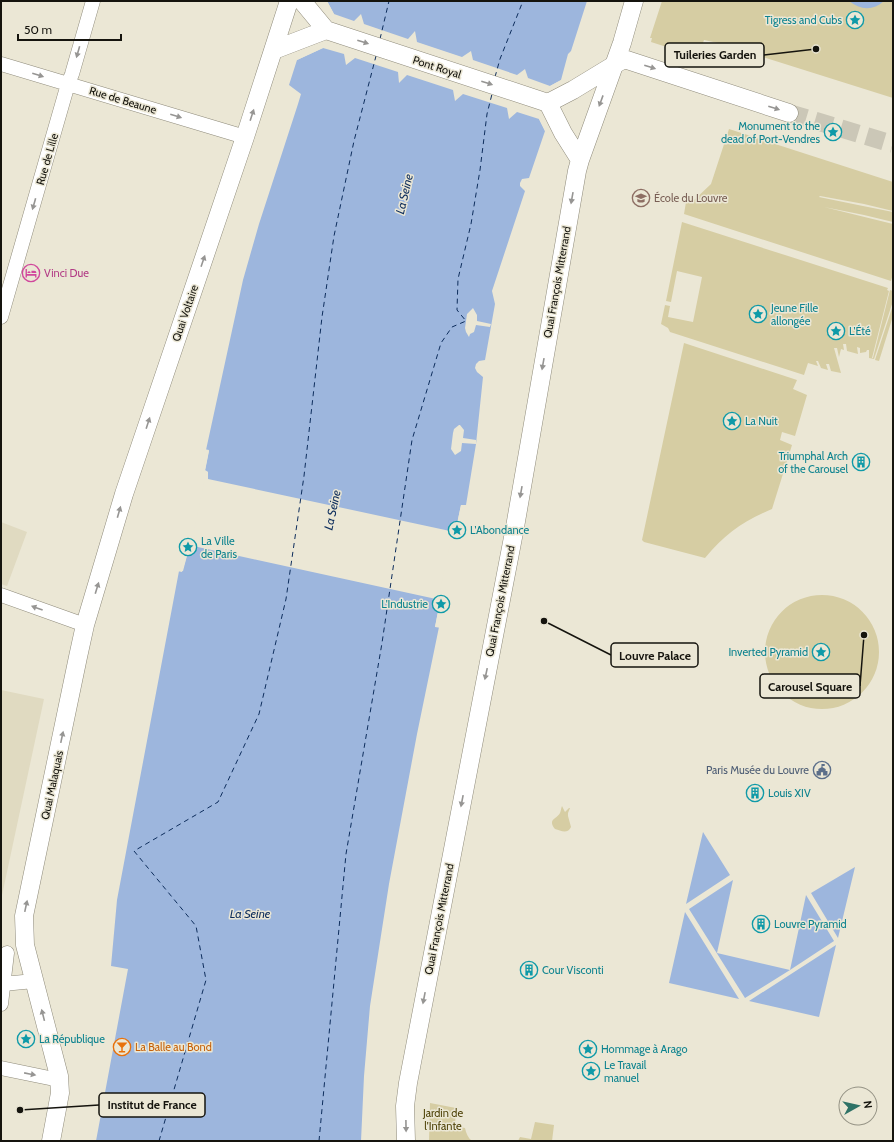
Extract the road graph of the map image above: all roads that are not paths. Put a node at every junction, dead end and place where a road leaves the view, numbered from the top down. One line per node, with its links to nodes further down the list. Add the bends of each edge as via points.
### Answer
1 (93, 1): 9 (street, Rue de Lille, one-way to 9)
2 (289, 1): 6 (main road, Quai Voltaire)
3 (634, 1): 8 (main road, Quai François Mitterrand)
4 (307, 7): 5 (main road)
5 (326, 30): 6 (main road); 10 (main road, Pont Royal, one-way to 10)
6 (274, 50): 12 (main road, Quai Voltaire, one-way to 6)
7 (1, 64): 9 (street, Rue de Beaune, one-way to 9)
8 (614, 65): 10 (main road); 11 (main road, one-way to 11, via 624,59); 13 (main road, Quai François Mitterrand, one-way to 13)
9 (68, 84): 12 (street, Rue de Beaune, one-way to 12); 14 (street, Rue de Lille, one-way to 14)
10 (548, 103): 13 (main road)
11 (788, 113)
12 (245, 137): 16 (main road, Quai Voltaire, one-way to 12, via 124,494)
13 (580, 160): 25 (main road, Quai François Mitterrand, one-way to 25, via 515,527 408,1083 405,1106)
14 (1, 317)
15 (1, 595): 16 (street, one-way to 15)
16 (86, 625): 17 (main road, Quai Malaquais, one-way to 16, via 24,916)
17 (25, 945): 18 (street); 19 (main road, Quai Malaquais)
18 (4, 952): 20 (street)
19 (34, 981): 20 (street); 23 (main road, Quai Malaquais, one-way to 19)
20 (3, 984): 21 (street)
21 (1, 1004)
22 (1, 1068): 23 (street, one-way to 23)
23 (59, 1080): 24 (main road, Quai Malaquais, via 60,1093)
24 (51, 1141)
25 (406, 1141)

